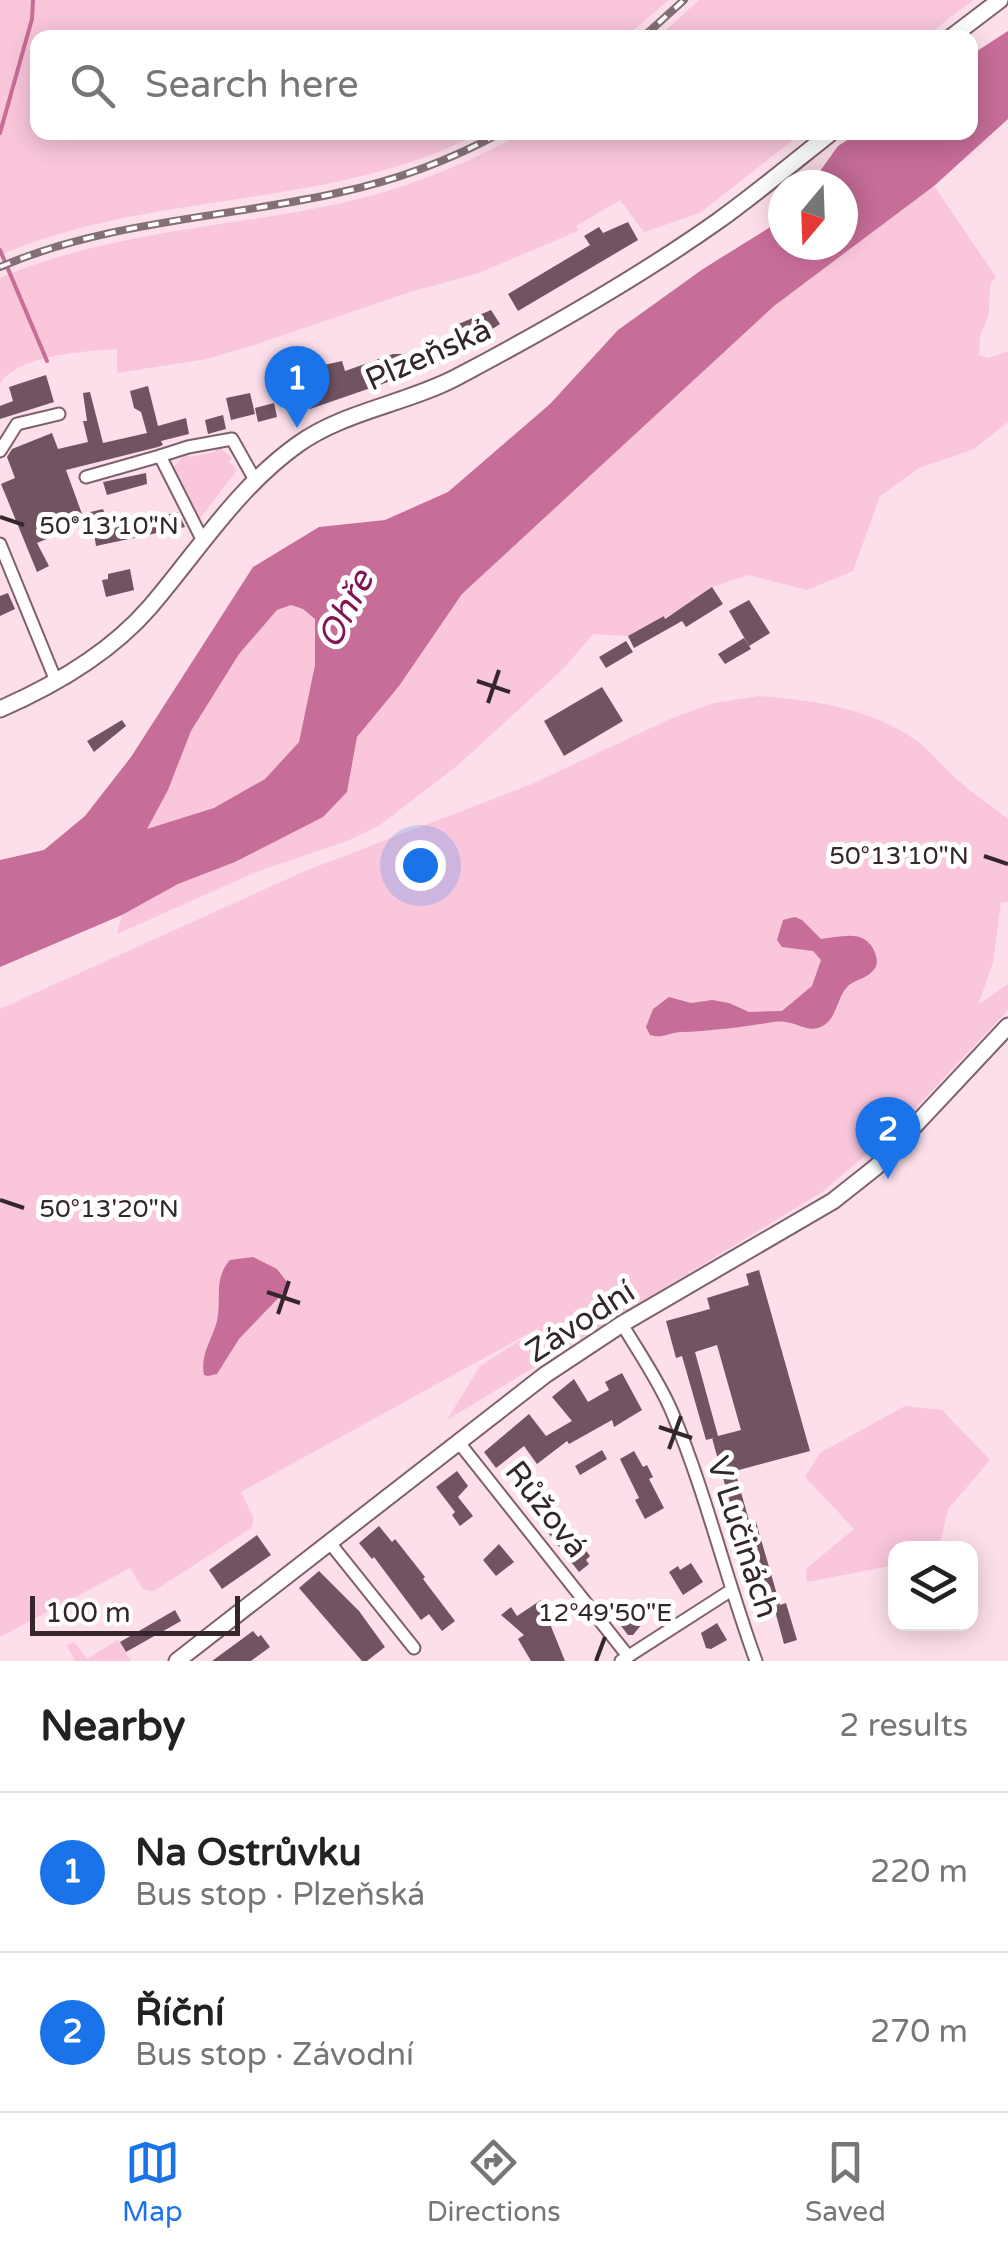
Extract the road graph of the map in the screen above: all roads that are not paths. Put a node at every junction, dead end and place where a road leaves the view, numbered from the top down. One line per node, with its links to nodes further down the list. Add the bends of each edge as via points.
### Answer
1 (1000, 0): 2 (street)
2 (961, 30)
3 (822, 140): 8 (street, Plzeňská, via 716,222 608,291 453,380 314,434)
4 (59, 414): 5 (street, via 18,424)
5 (0, 451)
6 (160, 456): 7 (street); 8 (street, via 232,439); 9 (street)
7 (86, 477)
8 (255, 480): 9 (street, Plzeňská)
9 (202, 539): 11 (street, Plzeňská, via 148,609)
10 (0, 544): 11 (street)
11 (56, 680): 12 (street, Plzeňská)
12 (0, 709)
13 (1008, 1026): 14 (street, Závodní, via 876,1167 832,1202)
14 (622, 1324): 15 (street, Závodní); 17 (street, V Lučinách, via 670,1408)
15 (460, 1444): 16 (street, Závodní); 19 (street, Růžová)
16 (330, 1542): 18 (street); 20 (street, Závodní)
17 (730, 1591): 19 (street); 21 (street, V Lučinách)
18 (414, 1648)
19 (624, 1659)
20 (176, 1661)
21 (756, 1661)

